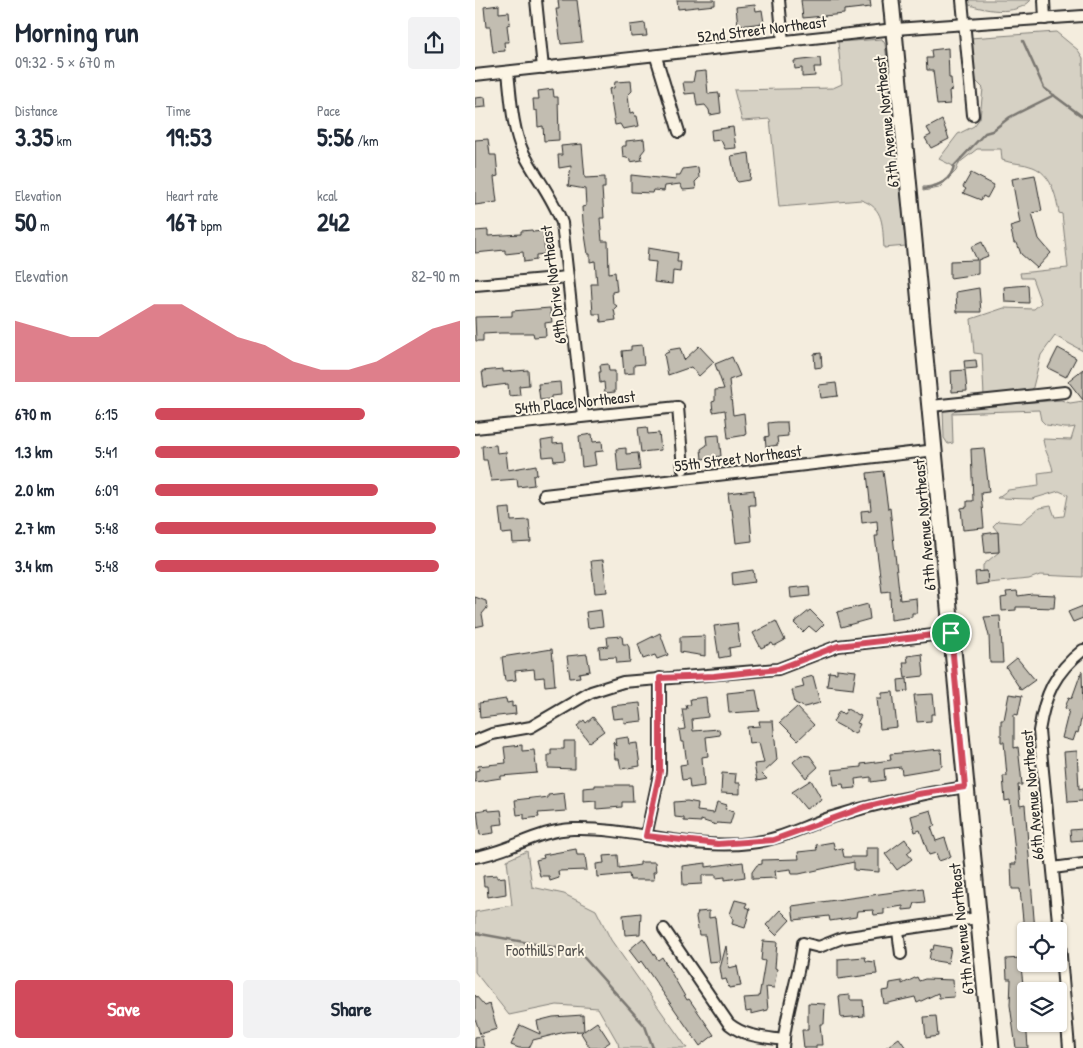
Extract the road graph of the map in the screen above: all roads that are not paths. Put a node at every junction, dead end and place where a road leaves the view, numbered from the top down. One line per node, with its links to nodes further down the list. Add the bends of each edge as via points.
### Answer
1 (536, 0): 12 (street)
2 (779, 0): 10 (street)
3 (891, 0): 9 (street, 67th Avenue Northeast)
4 (962, 0): 8 (street)
5 (1043, 0): 7 (street)
6 (1083, 16): 7 (street, 52nd Street Northeast)
7 (1045, 18): 8 (street, 52nd Street Northeast)
8 (965, 24): 9 (street, 52nd Street Northeast); 15 (street)
9 (895, 29): 10 (street, 52nd Street Northeast); 20 (street, 67th Avenue Northeast)
10 (783, 42): 11 (street, 52nd Street Northeast)
11 (656, 57): 12 (street, 52nd Street Northeast); 16 (street)
12 (543, 68): 13 (street, 52nd Street Northeast)
13 (508, 72): 14 (street, 52nd Street Northeast); 17 (street, 69th Drive Northeast, via 513,115 522,150 562,222)
14 (475, 76)
15 (973, 115)
16 (679, 132)
17 (568, 277): 18 (street); 21 (street, 69th Drive Northeast)
18 (475, 285)
19 (1065, 392): 20 (street)
20 (931, 406): 23 (street, 67th Avenue Northeast)
21 (583, 416): 22 (street, 54th Place Northeast); 24 (street, 54th Place Northeast, via 678,407)
22 (475, 428)
23 (935, 450): 25 (street, 55th Street Northeast); 26 (street, 67th Avenue Northeast)
24 (683, 469)
25 (544, 496)
26 (951, 633): 28 (street, via 838,646 778,669); 30 (street, 67th Avenue Northeast)
27 (1083, 650): 34 (street, 66th Avenue Northeast, via 1053,681 1045,699 1039,730)
28 (660, 678): 29 (street, via 623,682 591,692 542,722); 31 (street, via 660,771)
29 (475, 741)
30 (965, 787): 31 (street, via 865,807 765,841 718,844); 35 (street, 67th Avenue Northeast)
31 (646, 836): 32 (street, via 571,829 545,834 492,855)
32 (475, 858)
33 (1083, 864): 34 (street)
34 (1053, 868): 36 (street, 66th Avenue Northeast)
35 (977, 918): 38 (street); 42 (street, 67th Avenue Northeast)
36 (1058, 922)
37 (664, 929): 41 (street, via 729,1024 737,1031)
38 (898, 931): 39 (street); 41 (street, via 842,938 819,947 803,943)
39 (901, 954)
40 (1062, 972): 43 (street, 66th Avenue Northeast)
41 (783, 1044)
42 (991, 1048)
43 (1069, 1048)

